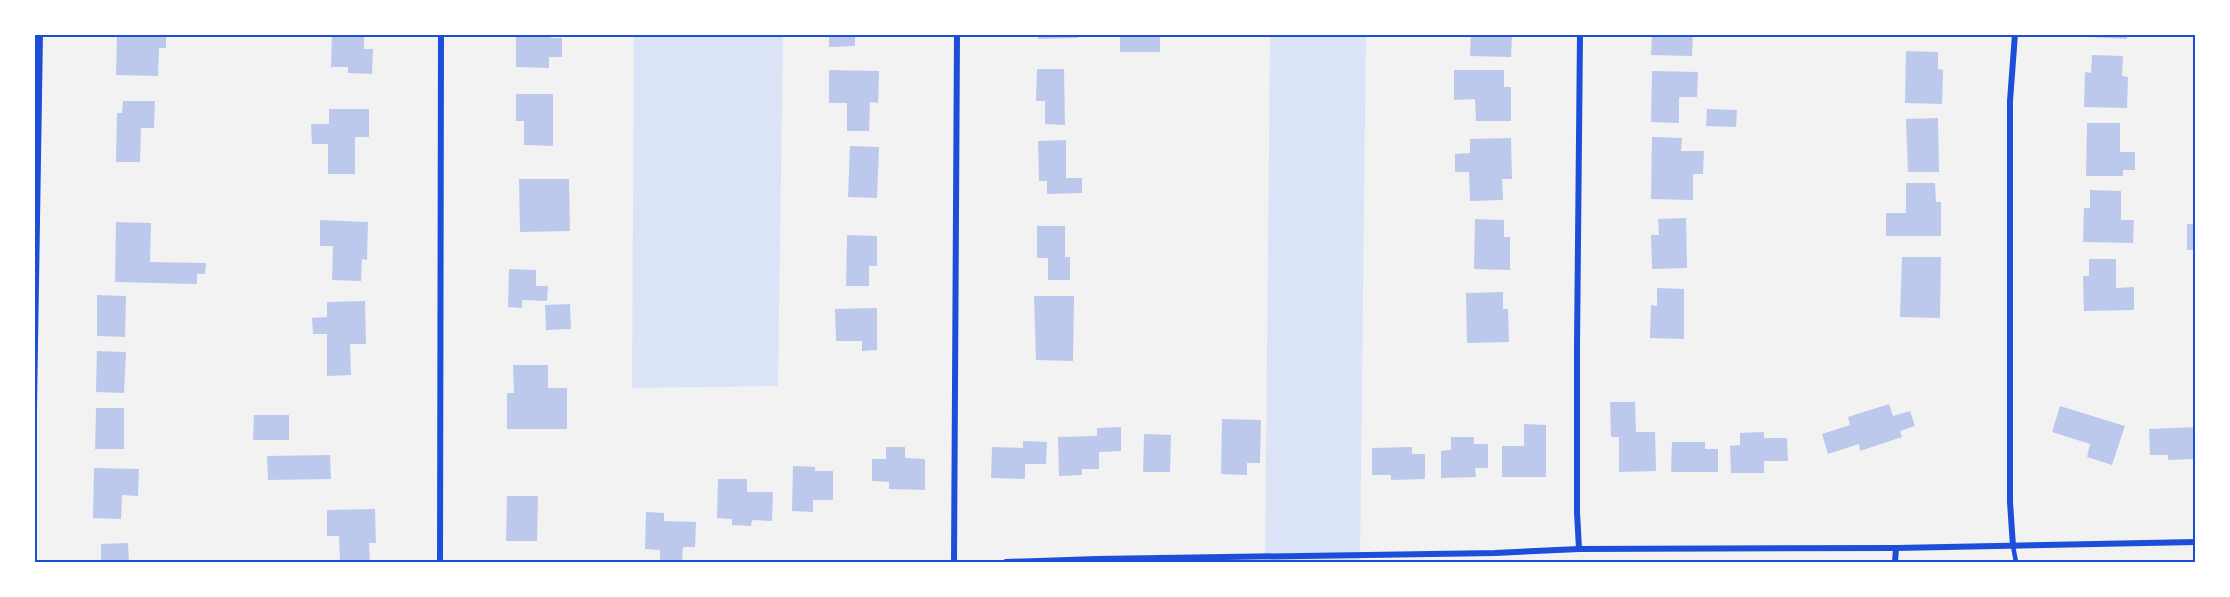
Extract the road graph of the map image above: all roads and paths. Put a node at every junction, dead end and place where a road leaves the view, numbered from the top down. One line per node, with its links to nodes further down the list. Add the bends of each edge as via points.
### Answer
1 (40, 34): 6 (street)
2 (441, 34): 12 (street)
3 (957, 34): 13 (street)
4 (1580, 34): 10 (street)
5 (2015, 34): 8 (street, via 2010,101)
6 (34, 406)
7 (2196, 542): 8 (street)
8 (2013, 546): 9 (street); 17 (lane)
9 (1896, 548): 10 (street); 16 (street)
10 (1579, 549): 11 (street)
11 (1495, 553): 14 (street); 15 (street)
12 (440, 562)
13 (954, 562)
14 (1006, 562)
15 (1494, 562)
16 (1894, 562)
17 (2016, 562)

